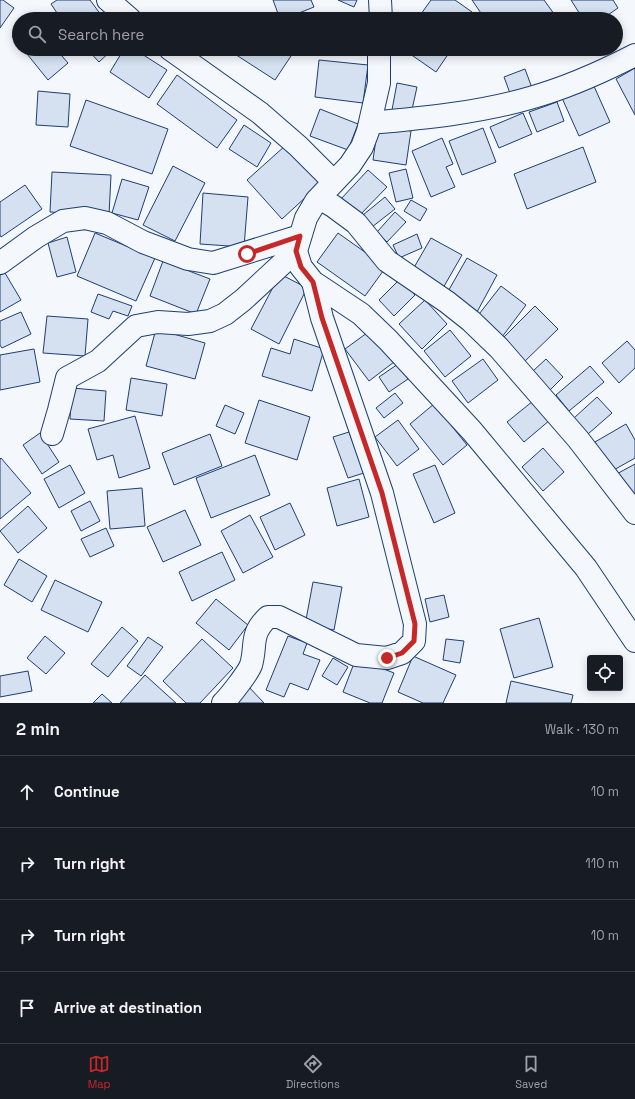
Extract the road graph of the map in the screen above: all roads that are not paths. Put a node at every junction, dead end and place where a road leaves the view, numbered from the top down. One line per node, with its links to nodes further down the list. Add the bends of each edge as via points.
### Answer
1 (108, 0): 3 (street)
2 (380, 0): 4 (street)
3 (122, 12)
4 (381, 12)
5 (635, 55): 8 (street, via 599,73 531,98 432,118)
6 (180, 56): 9 (street, via 260,113)
7 (379, 56): 8 (street, via 378,83)
8 (370, 123): 9 (street, via 362,147 350,165)
9 (333, 181): 10 (street)
10 (319, 198): 11 (street, via 306,218); 15 (street, via 356,223 387,261 447,302 499,348 578,439)
11 (298, 244): 12 (street, via 212,263 188,259 143,242 107,223 85,218 63,221); 13 (street, via 301,267); 14 (street, via 243,300 225,314 210,321 188,324 158,322 136,326 98,361 67,378)
12 (0, 263)
13 (313, 282): 16 (street, via 361,314 472,430 586,568); 17 (street, via 322,318 382,493 415,624 414,641 402,653 387,658 356,655 279,617 268,617 259,625 255,636 251,666)
14 (52, 434)
15 (635, 513)
16 (635, 641)
17 (223, 703)

